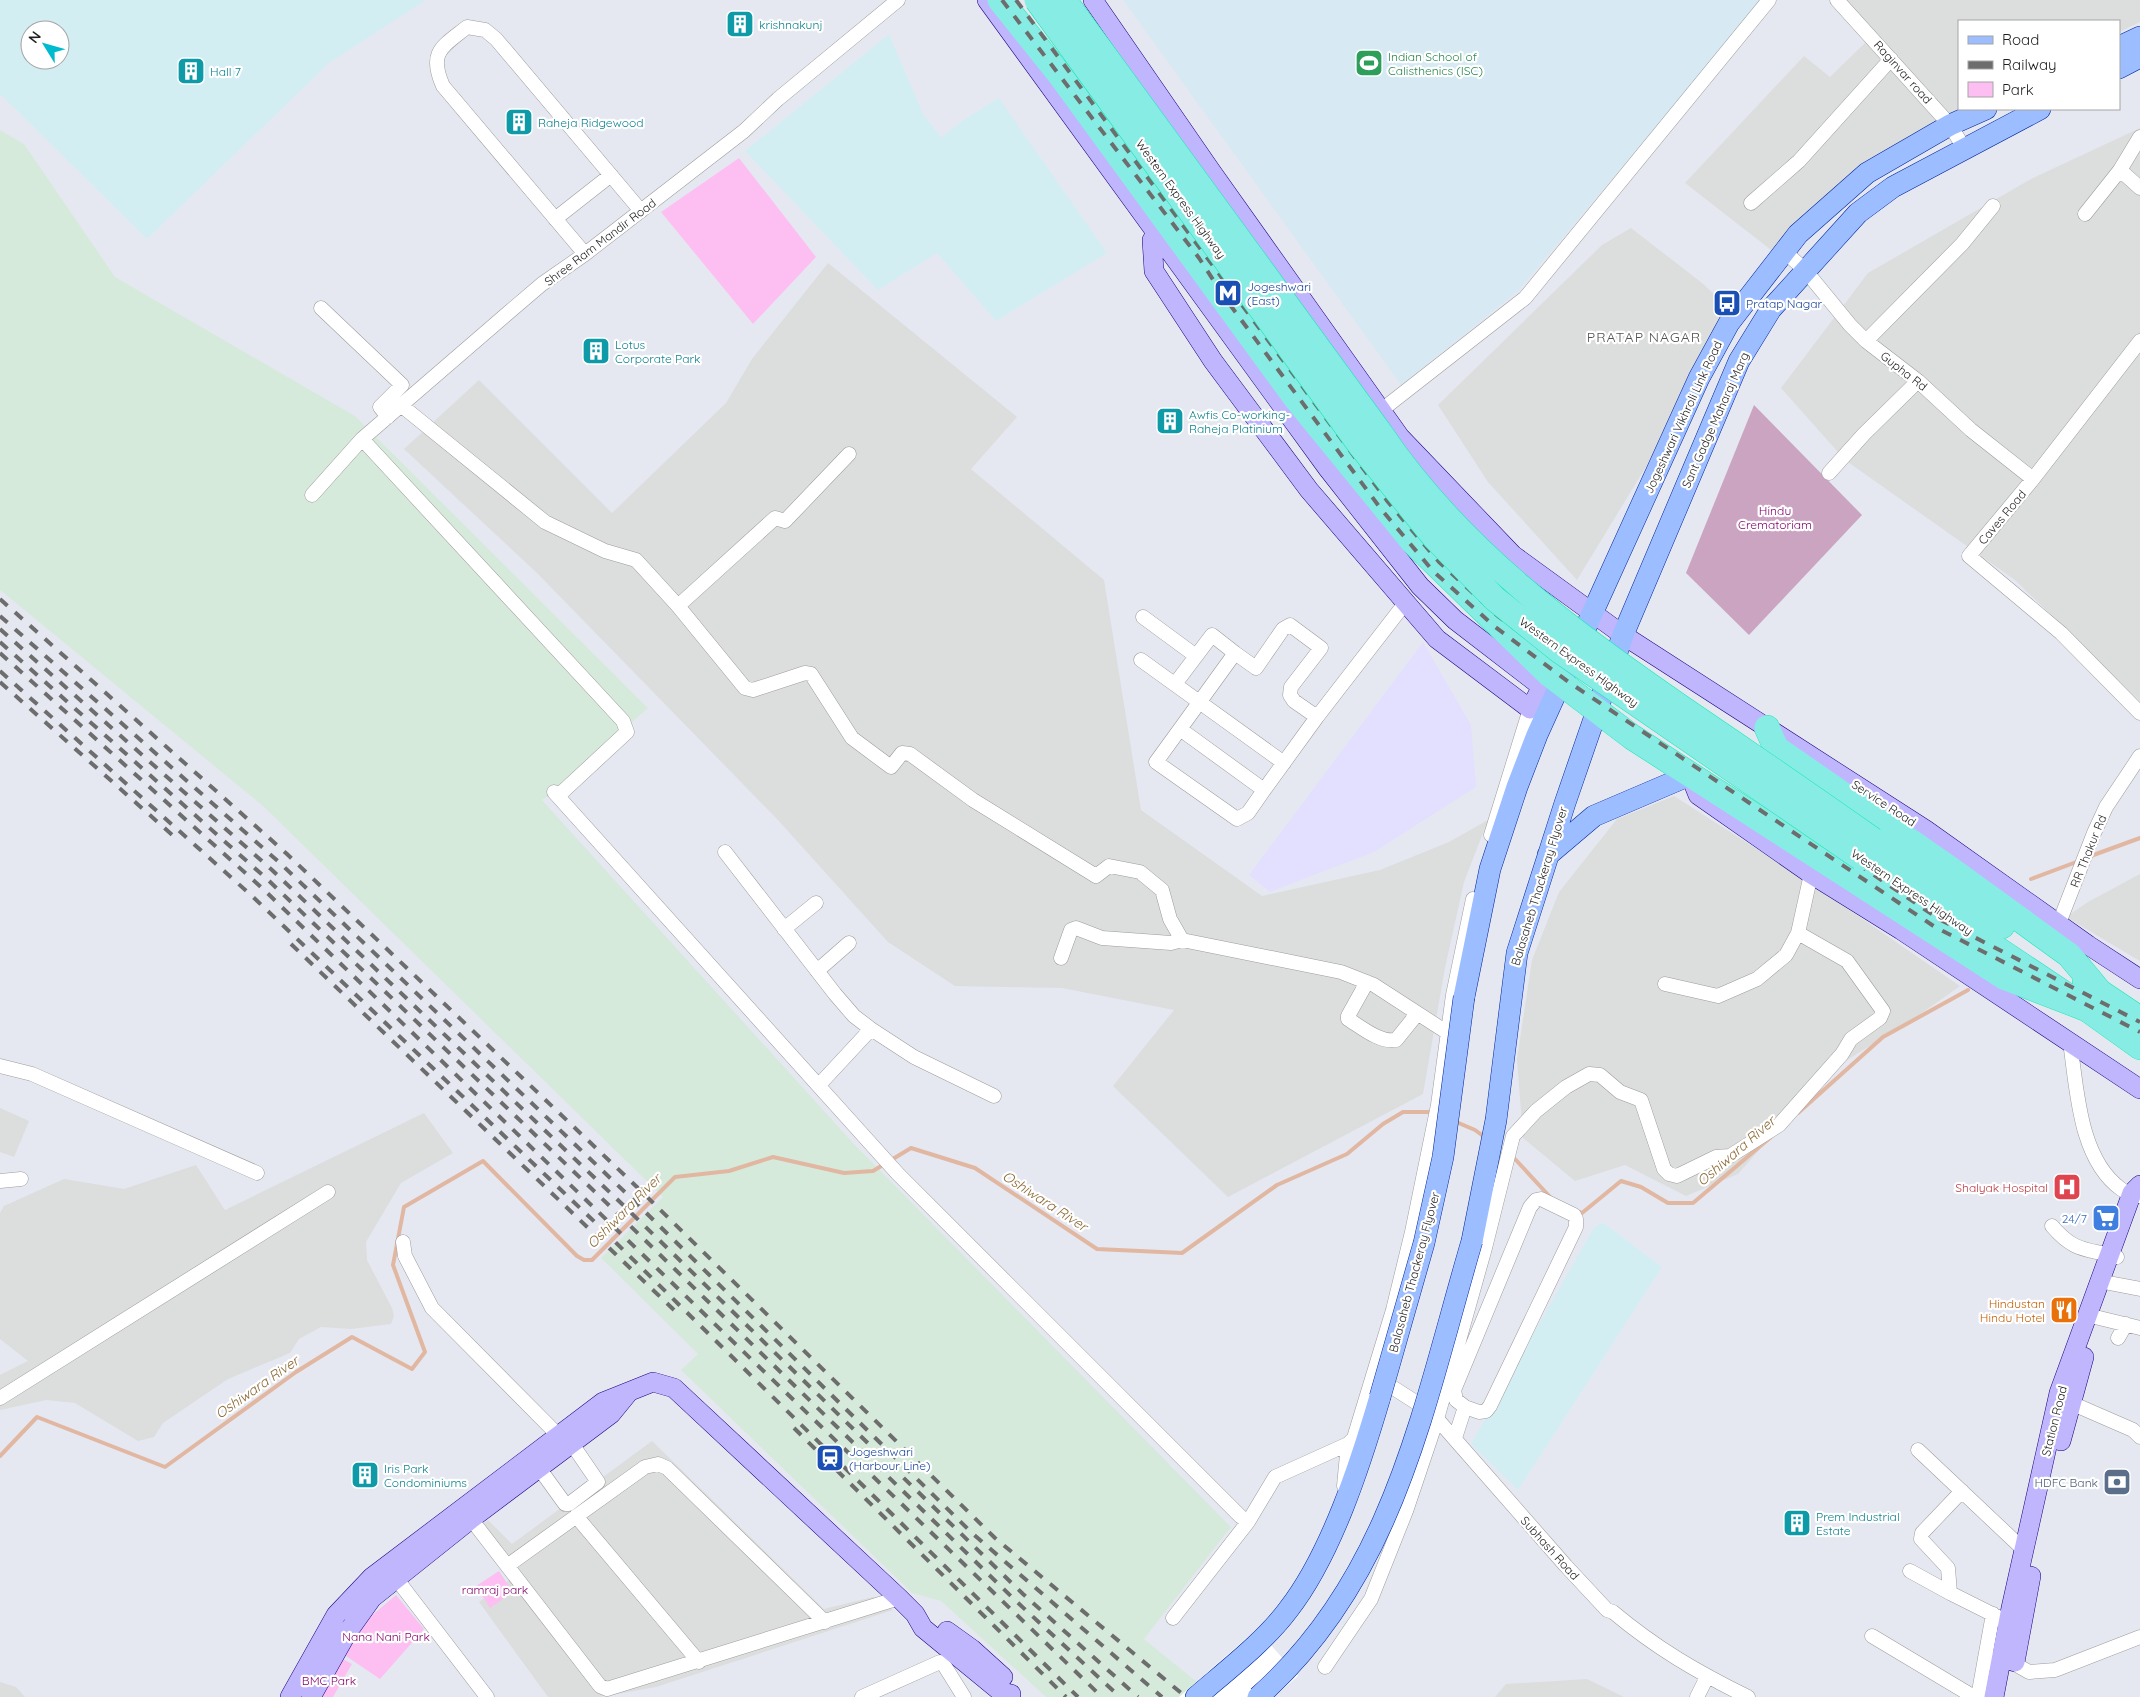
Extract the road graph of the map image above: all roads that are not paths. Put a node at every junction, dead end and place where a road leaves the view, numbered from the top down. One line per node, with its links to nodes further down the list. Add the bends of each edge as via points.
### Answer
1 (898, 0): 24 (street, Shree Ram Mandir Road, via 744,131)
2 (987, 0): 27 (street)
3 (1000, 0): 27 (highway, via 1060,75)
4 (1036, 0): 68 (highway, Western Express Highway, bridge, via 1360,445 1435,538 1495,599 1560,651)
5 (1064, 0): 68 (highway, Western Express Highway, bridge, via 1405,470 1454,526 1511,581)
6 (1093, 0): 38 (street, Service Road)
7 (1769, 0): 38 (street, via 1526,298)
8 (1837, 0): 12 (street, Raginvar road)
9 (2140, 37): 10 (main road)
10 (2120, 47)
11 (2140, 57): 13 (main road)
12 (1891, 58): 16 (street, Raginvar road); 22 (street, via 1799,161)
13 (2120, 67)
14 (1984, 110): 16 (main road, Jogeshwari Vikhroli Link Road)
15 (2038, 110): 18 (main road, Sant Gadge Maharaj Marg)
16 (1950, 125): 18 (street, Raginvar road); 28 (main road, Jogeshwari Vikhroli Link Road, via 1867,173 1798,234)
17 (2140, 137): 19 (street)
18 (1964, 148): 30 (main road, Sant Gadge Maharaj Marg, via 1893,187 1858,213)
19 (2120, 170): 21 (street); 25 (street)
20 (611, 175): 24 (street); 26 (street); 26 (street, via 496,39 485,30 467,27 440,49 436,62 442,86)
21 (2140, 188)
22 (1751, 203)
23 (1993, 206): 32 (street, via 1962,244)
24 (641, 211): 29 (street, Shree Ram Mandir Road)
25 (2084, 214)
26 (555, 219): 29 (street)
27 (1161, 228): 42 (highway, via 1294,396); 46 (street, via 1152,240 1154,271 1213,361 1309,490)
28 (1784, 252): 30 (street, Gupha Rd); 48 (main road, Jogeshwari Vikhroli Link Road, via 1728,323 1703,370)
29 (585, 254): 36 (street, Shree Ram Mandir Road, via 542,284)
30 (1805, 270): 32 (street, Gupha Rd); 50 (main road, Sant Gadge Maharaj Marg, via 1771,309 1739,362)
31 (320, 308): 35 (street)
32 (1866, 341): 34 (street, Gupha Rd)
33 (2140, 341): 44 (street, Caves Road)
34 (1918, 381): 43 (street); 44 (street, Gupha Rd, via 1971,430)
35 (402, 385): 36 (street); 39 (street, via 380,407)
36 (414, 396): 37 (street, Shree Ram Mandir Road)
37 (402, 406): 39 (street, Shree Ram Mandir Road); 47 (street, via 545,522 605,551 636,560)
38 (1381, 411): 42 (street); 48 (street, Service Road, via 1400,437 1513,555)
39 (388, 417): 40 (street, Shree Ram Mandir Road)
40 (362, 438): 45 (street, Shree Ram Mandir Road); 92 (street, via 623,720 627,732 556,794)
41 (849, 454): 47 (street, via 785,521 775,518)
42 (1336, 456): 54 (highway, via 1413,542)
43 (1828, 473)
44 (2033, 479): 59 (street, Caves Road, via 1969,556 2060,633)
45 (312, 495)
46 (1406, 602): 57 (street, via 1438,639); 60 (street)
47 (678, 606): 76 (street, via 745,688 753,690 810,674 852,738 891,767 902,753 910,754 972,800 1096,876 1109,866 1140,872 1162,890 1170,919)
48 (1593, 614): 50 (street, Service Road); 54 (main road, Jogeshwari Vikhroli Link Road)
49 (1143, 617): 52 (street)
50 (1623, 635): 58 (main road, Sant Gadge Maharaj Marg); 61 (street, Service Road)
51 (1235, 653): 52 (street, via 1212,635); 56 (street); 60 (street, via 1256,668 1290,624 1315,642 1321,648 1291,687 1290,695 1294,702)
52 (1196, 656): 55 (street)
53 (1141, 660): 55 (street)
54 (1551, 682): 57 (street); 58 (highway); 80 (main road, Balasaheb Thackeray Flyover, via 1537,735 1490,869)
55 (1175, 684): 56 (street)
56 (1200, 701): 62 (street); 64 (street)
57 (1530, 709): 80 (street, via 1473,900)
58 (1597, 712): 65 (highway); 70 (main road, Balasaheb Thackeray Flyover)
59 (2140, 714)
60 (1317, 717): 64 (street)
61 (1767, 728): 73 (street, Service Road, via 1926,830); 84 (highway, via 1776,748 2069,955)
62 (1180, 729): 66 (street); 66 (street, via 1156,762 1237,819 1248,813)
63 (2140, 756): 73 (street, RR Thakur Rd, via 2106,807)
64 (1284, 763): 66 (street)
65 (1690, 775): 67 (highway, via 1721,803); 70 (main road, via 1594,816)
66 (1264, 790)
67 (1749, 821): 71 (street); 84 (highway, via 2004,977)
68 (1867, 849): 84 (highway, Western Express Highway)
69 (725, 852): 74 (street)
70 (1548, 855): 147 (main road, Balasaheb Thackeray Flyover, bridge, via 1513,970 1496,1120 1472,1241 1403,1477 1372,1548 1335,1610 1294,1662)
71 (1812, 874): 75 (street); 89 (street)
72 (816, 903): 74 (street)
73 (2059, 923): 81 (street, Service Road)
74 (784, 929): 79 (street)
75 (1798, 933): 83 (street, via 1786,954 1757,979 1718,996); 113 (street, via 1847,960 1883,1011 1880,1018 1851,1039 1842,1054 1779,1125 1730,1156 1716,1157 1677,1176 1664,1169 1641,1100 1620,1092 1600,1075 1589,1074 1536,1112 1513,1136)
76 (1182, 940): 78 (street, via 1171,943 1102,938 1076,928 1071,930); 82 (street, via 1341,972)
77 (849, 943): 79 (street)
78 (1061, 958)
79 (817, 971): 87 (street, via 854,1016)
80 (1463, 973): 88 (street); 146 (main road, Balasaheb Thackeray Flyover, bridge, via 1464,997 1443,1157 1424,1243 1379,1402 1333,1530 1315,1570 1287,1612)
81 (2140, 979)
82 (1367, 982): 85 (street); 85 (street, via 1348,1019 1374,1036 1396,1040)
83 (1666, 984)
84 (2093, 1000): 86 (highway, Western Express Highway); 90 (highway, Western Express Highway)
85 (1416, 1014): 88 (street)
86 (2140, 1019)
87 (871, 1029): 92 (street); 94 (street, via 914,1057)
88 (1448, 1033): 109 (street, via 1438,1105 1412,1232)
89 (2070, 1042): 93 (street); 99 (street, via 2080,1114 2093,1151 2103,1169 2122,1190)
90 (2140, 1047)
91 (0, 1066): 95 (street, via 32,1074)
92 (819, 1085): 123 (street, via 898,1174)
93 (2140, 1089)
94 (994, 1096)
95 (257, 1173)
96 (22, 1178): 97 (street)
97 (0, 1181)
98 (328, 1192): 110 (street)
99 (2138, 1194): 102 (street, Station Road)
100 (2052, 1226): 102 (street, via 2077,1248)
101 (403, 1242): 116 (street, via 405,1256 432,1308)
102 (2113, 1256): 103 (street, Station Road); 105 (street, Station Road)
103 (2109, 1283): 104 (street); 105 (street, Station Road)
104 (2140, 1289)
105 (2092, 1316): 106 (street); 111 (street, Station Road)
106 (2126, 1324): 107 (street); 108 (street)
107 (2140, 1328)
108 (2118, 1338)
109 (1374, 1375): 113 (street, Subhash Road); 117 (street, via 1354,1438)
110 (0, 1398)
111 (2065, 1398): 114 (street, via 2133,1430); 124 (street, Station Road); 135 (street, Station Road, via 2039,1542)
112 (1465, 1407): 112 (street, via 1456,1400 1454,1390 1530,1207 1541,1199 1574,1215 1576,1227 1490,1406 1479,1412); 115 (street)
113 (1437, 1419): 115 (street, Subhash Road); 138 (street, via 1378,1586)
114 (2140, 1437)
115 (1455, 1438): 139 (street, Subhash Road, via 1607,1610 1645,1639)
116 (566, 1442): 119 (street); 119 (street, via 598,1482 565,1504); 127 (street); 129 (street, via 611,1414 632,1390 653,1382 674,1388)
117 (1348, 1444): 123 (street, via 1275,1477); 137 (street, via 1345,1483 1320,1544 1290,1598)
118 (1918, 1450): 120 (street)
119 (539, 1468): 122 (street)
120 (1962, 1491): 124 (street); 128 (street, via 1922,1533 1921,1539 1948,1568)
121 (576, 1516): 125 (street); 132 (street, via 645,1467 658,1464 667,1468); 136 (street)
122 (471, 1519): 125 (street); 127 (street)
123 (1248, 1522): 130 (street)
124 (2024, 1550): 131 (street, Station Road)
125 (507, 1566): 136 (street, via 600,1686 606,1689)
126 (1910, 1571): 128 (street)
127 (391, 1572): 140 (street); 144 (street)
128 (1950, 1593): 131 (street)
129 (899, 1598): 132 (street); 141 (street, via 923,1628 1001,1692)
130 (1174, 1618)
131 (2001, 1618): 135 (street, Station Road)
132 (825, 1622): 136 (street)
133 (1872, 1636): 150 (street)
134 (2140, 1638): 135 (street, via 2055,1670 2029,1672)
135 (2001, 1661): 150 (street); 151 (street, Station Road); 152 (street, Station Road)
136 (699, 1662)
137 (1221, 1665)
138 (1324, 1667)
139 (1707, 1677): 148 (street); 149 (street, Subhash Road)
140 (310, 1687): 143 (street)
141 (1013, 1695)
142 (963, 1696): 145 (street, via 940,1662)
143 (290, 1697)
144 (487, 1697)
145 (862, 1697)
146 (1196, 1697)
147 (1258, 1697)
148 (1697, 1697)
149 (1748, 1697)
150 (1976, 1697)
151 (1994, 1697)
152 (2007, 1697)

